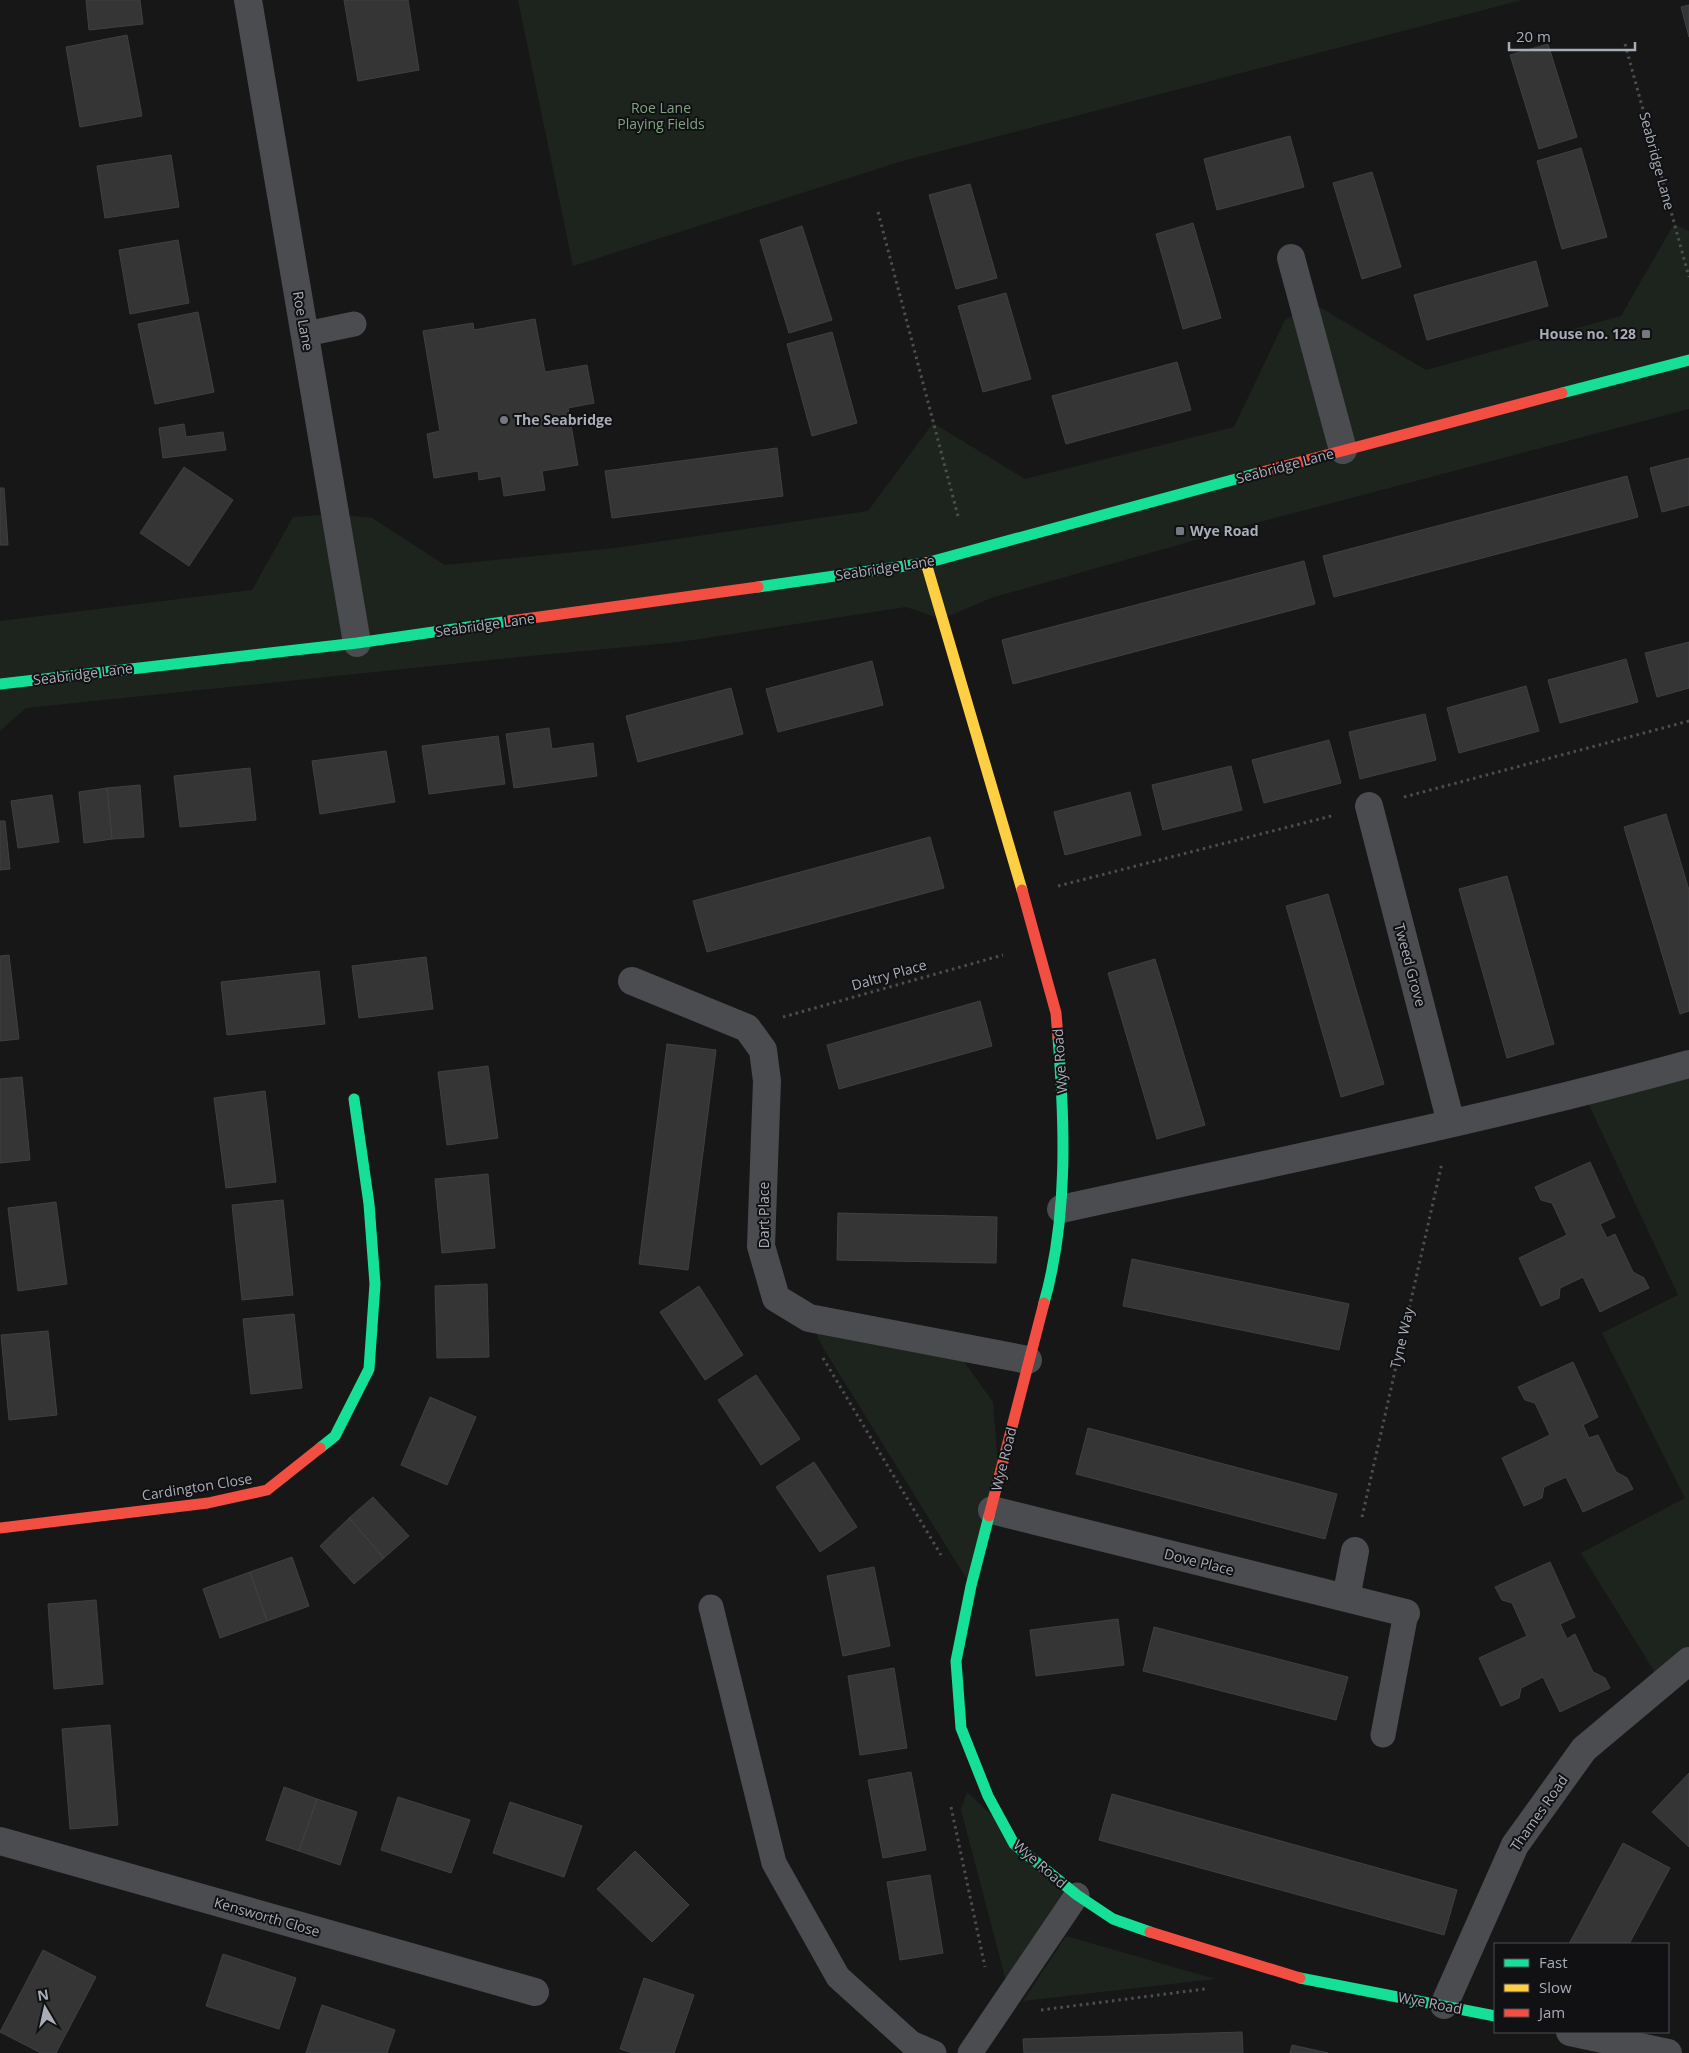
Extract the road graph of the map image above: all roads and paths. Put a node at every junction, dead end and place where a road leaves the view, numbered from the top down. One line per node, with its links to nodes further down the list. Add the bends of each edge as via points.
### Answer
1 (248, 0): 7 (street, Roe Lane)
2 (1625, 44): 5 (path, Seabridge Lane)
3 (878, 212): 10 (path)
4 (1291, 258): 9 (street, Seabridge Lane)
5 (1689, 277)
6 (354, 324): 7 (lane)
7 (306, 334): 12 (street, Roe Lane)
8 (1689, 360): 9 (street, Seabridge Lane)
9 (1343, 450): 10 (street, Seabridge Lane)
10 (967, 552): 11 (street, Seabridge Lane)
11 (926, 563): 12 (street, Seabridge Lane); 15 (street, Wye Road)
12 (357, 643): 13 (street, Seabridge Lane)
13 (0, 684)
14 (1369, 806): 20 (street, Tweed Grove)
15 (1038, 945): 17 (path, Daltry Place); 21 (street, Wye Road, via 1056,1014 1064,1113)
16 (632, 981): 17 (street, Dart Place)
17 (746, 1028): 22 (street, Dart Place, via 763,1050 767,1081 761,1246 776,1298)
18 (1689, 1064): 20 (street)
19 (354, 1099): 25 (street, Cardington Close, via 369,1204 375,1284 370,1369 335,1436 267,1490 208,1503)
20 (1446, 1124): 21 (street); 26 (path, Tyne Way, via 1442,1168 1368,1481)
21 (1061, 1208): 23 (street, Wye Road, via 1049,1286)
22 (794, 1308): 23 (street, Dart Place, via 809,1318); 28 (path)
23 (1028, 1360): 24 (street, Wye Road)
24 (992, 1510): 27 (street, Dove Place); 28 (street, Wye Road)
25 (0, 1528)
26 (1355, 1551): 27 (street)
27 (1346, 1598): 30 (street, Dove Place)
28 (968, 1601): 35 (street, Wye Road, via 956,1661 961,1728 988,1796 1014,1844)
29 (711, 1607): 44 (lane, via 774,1863 838,1977 911,2043)
30 (1406, 1613): 32 (lane)
31 (1689, 1661): 38 (street, Thames Road, via 1584,1748 1520,1837)
32 (1383, 1735)
33 (950, 1801): 39 (path)
34 (0, 1841): 37 (street, Kensworth Close)
35 (1078, 1896): 38 (street, Wye Road, via 1113,1919 1295,1977); 39 (lane)
36 (1208, 1989): 39 (path)
37 (535, 1992)
38 (1444, 2005): 40 (street, Wye Road)
39 (995, 2016): 43 (lane)
40 (1494, 2016)
41 (1572, 2033): 42 (street)
42 (1599, 2046): 45 (street)
43 (973, 2051)
44 (934, 2053)
45 (1668, 2053)

